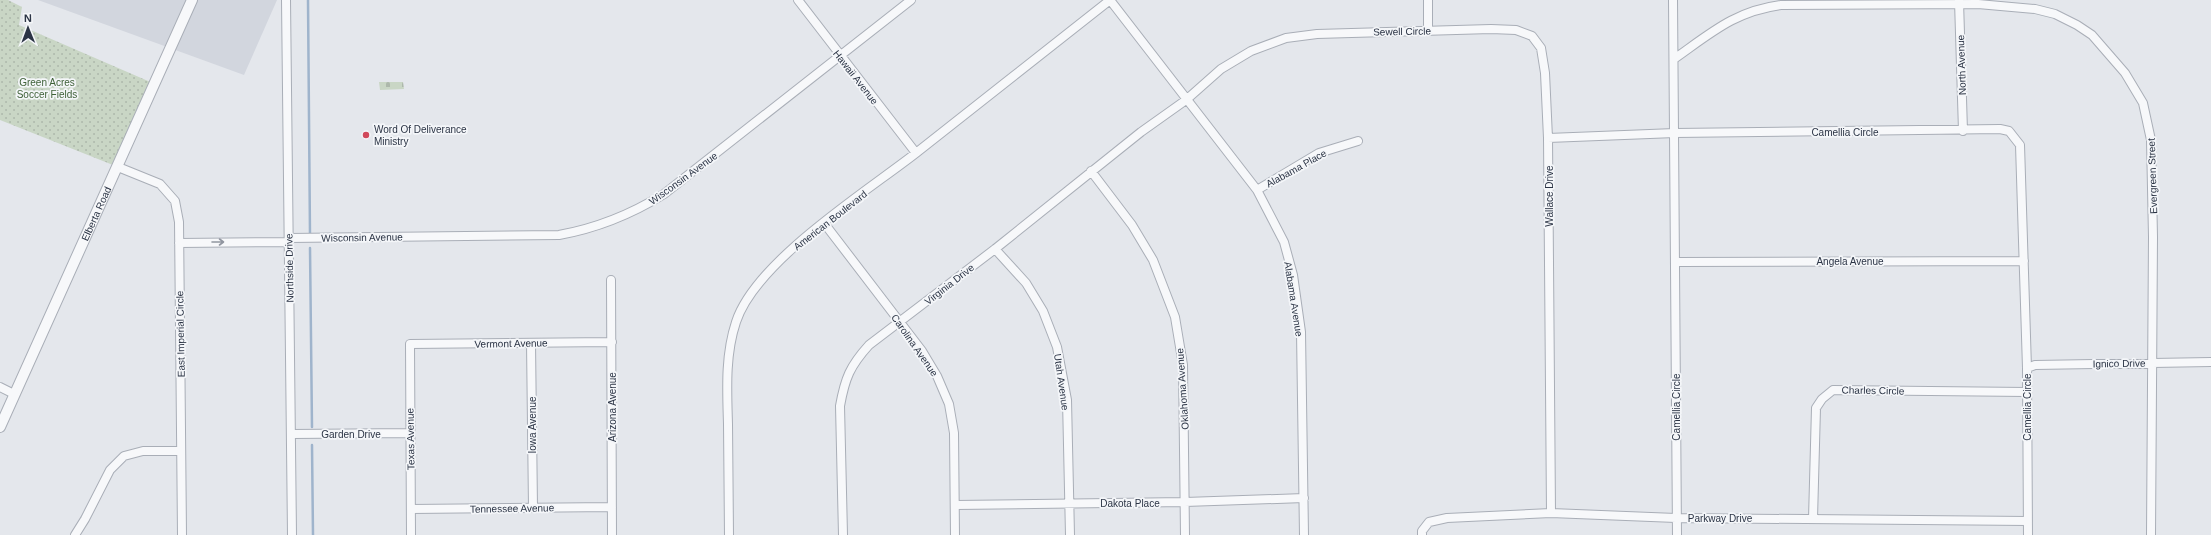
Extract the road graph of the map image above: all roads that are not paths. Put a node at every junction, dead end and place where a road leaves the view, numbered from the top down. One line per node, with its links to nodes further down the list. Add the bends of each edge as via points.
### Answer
1 (192, 0): 18 (street, Elberta Road)
2 (286, 0): 22 (street, Northside Drive)
3 (798, 0): 10 (street, Hawaii Avenue)
4 (911, 0): 10 (street, Wisconsin Avenue)
5 (1110, 0): 12 (street, Alabama Avenue); 17 (street, American Boulevard)
6 (1428, 0): 9 (street)
7 (1673, 0): 11 (street)
8 (1959, 3): 11 (street, Evergreen Street, via 1765,7 1750,10 1733,18); 13 (street, North Avenue); 33 (street, Evergreen Street, via 2008,5 2061,17 2092,35 2135,87 2143,103 2151,140)
9 (1428, 31): 12 (street, Sewell Circle, via 1317,34 1286,38 1251,52 1221,69); 15 (street, Sewell Circle, via 1498,29 1516,30 1532,36 1541,48 1545,73)
10 (840, 56): 17 (street, Hawaii Avenue); 22 (street, Wisconsin Avenue, via 664,194 629,215 608,223 559,235)
11 (1674, 59): 14 (street)
12 (1186, 100): 19 (street, Virginia Drive); 20 (street, Alabama Avenue)
13 (1964, 131): 14 (street, Camellia Circle); 25 (street, Camellia Circle, via 2009,131 2020,145)
14 (1675, 133): 15 (street); 26 (street, Camellia Circle)
15 (1548, 138): 49 (street, Wallace Drive)
16 (1358, 141): 20 (street, Alabama Place, via 1319,153)
17 (916, 153): 21 (street, American Boulevard)
18 (118, 167): 23 (street, East Imperial Circle, via 160,184 175,201); 37 (street, Elberta Road)
19 (1091, 171): 24 (street, Virginia Drive); 43 (street, Oklahoma Avenue, via 1132,225 1149,254 1175,317 1183,365)
20 (1257, 190): 42 (street, Alabama Avenue, via 1284,242 1293,275 1301,332)
21 (824, 223): 28 (street, Carolina Avenue); 58 (street, American Boulevard, via 766,274 736,320 729,346 727,374)
22 (289, 240): 23 (street, Wisconsin Avenue, one-way to 22); 40 (street, Northside Drive)
23 (179, 243): 41 (street, East Imperial Circle)
24 (995, 249): 28 (street, Virginia Drive); 44 (street, Utah Avenue, via 1026,283 1043,311 1057,347 1067,400)
25 (2024, 261): 26 (street, Angela Avenue); 34 (street, Camellia Circle)
26 (1676, 262): 50 (street, Camellia Circle)
27 (611, 280): 29 (street, Arizona Avenue)
28 (900, 322): 45 (street, Carolina Avenue, via 937,376 949,404 954,433); 59 (street, Virginia Drive, via 869,345 853,363 844,386 840,406)
29 (612, 342): 30 (street, Vermont Avenue); 46 (street, Arizona Avenue)
30 (531, 343): 31 (street, Vermont Avenue); 47 (street, Iowa Avenue)
31 (410, 344): 39 (street, Texas Avenue)
32 (2211, 362): 33 (street, Ignico Drive)
33 (2151, 363): 34 (street, Ignico Drive, via 2035,365); 67 (street, Evergreen Street)
34 (2027, 368): 36 (street, Camellia Circle)
35 (0, 387): 37 (street)
36 (2026, 392): 51 (street, Charles Circle, via 1833,390 1816,408); 52 (street, Camellia Circle)
37 (14, 394): 38 (street, Elberta Road)
38 (0, 426)
39 (410, 433): 40 (street, Garden Drive); 48 (street, Texas Avenue)
40 (292, 434): 55 (street, Northside Drive)
41 (181, 450): 53 (street, via 143,451 124,456 110,470); 54 (street, East Imperial Circle)
42 (1304, 498): 43 (street, Dakota Place); 63 (street, Alabama Avenue)
43 (1185, 502): 44 (street, Dakota Place); 62 (street, Oklahoma Avenue)
44 (1070, 503): 45 (street, Dakota Place); 61 (street, Utah Avenue)
45 (956, 505): 60 (street, Carolina Avenue)
46 (612, 507): 47 (street, Tennessee Avenue); 57 (street, Arizona Avenue)
47 (533, 508): 48 (street, Tennessee Avenue)
48 (411, 509): 56 (street, Texas Avenue)
49 (1551, 513): 50 (street, Parkway Drive); 64 (street, Parkway Drive, via 1447,518 1429,522)
50 (1676, 518): 51 (street, Parkway Drive); 65 (street, Camellia Circle)
51 (1813, 519): 52 (street, Parkway Drive)
52 (2028, 521): 66 (street, Camellia Circle)
53 (75, 535)
54 (182, 535)
55 (292, 535)
56 (411, 535)
57 (612, 535)
58 (729, 535)
59 (843, 535)
60 (955, 535)
61 (1070, 535)
62 (1186, 535)
63 (1304, 535)
64 (1422, 535)
65 (1677, 535)
66 (2028, 535)
67 (2151, 535)

